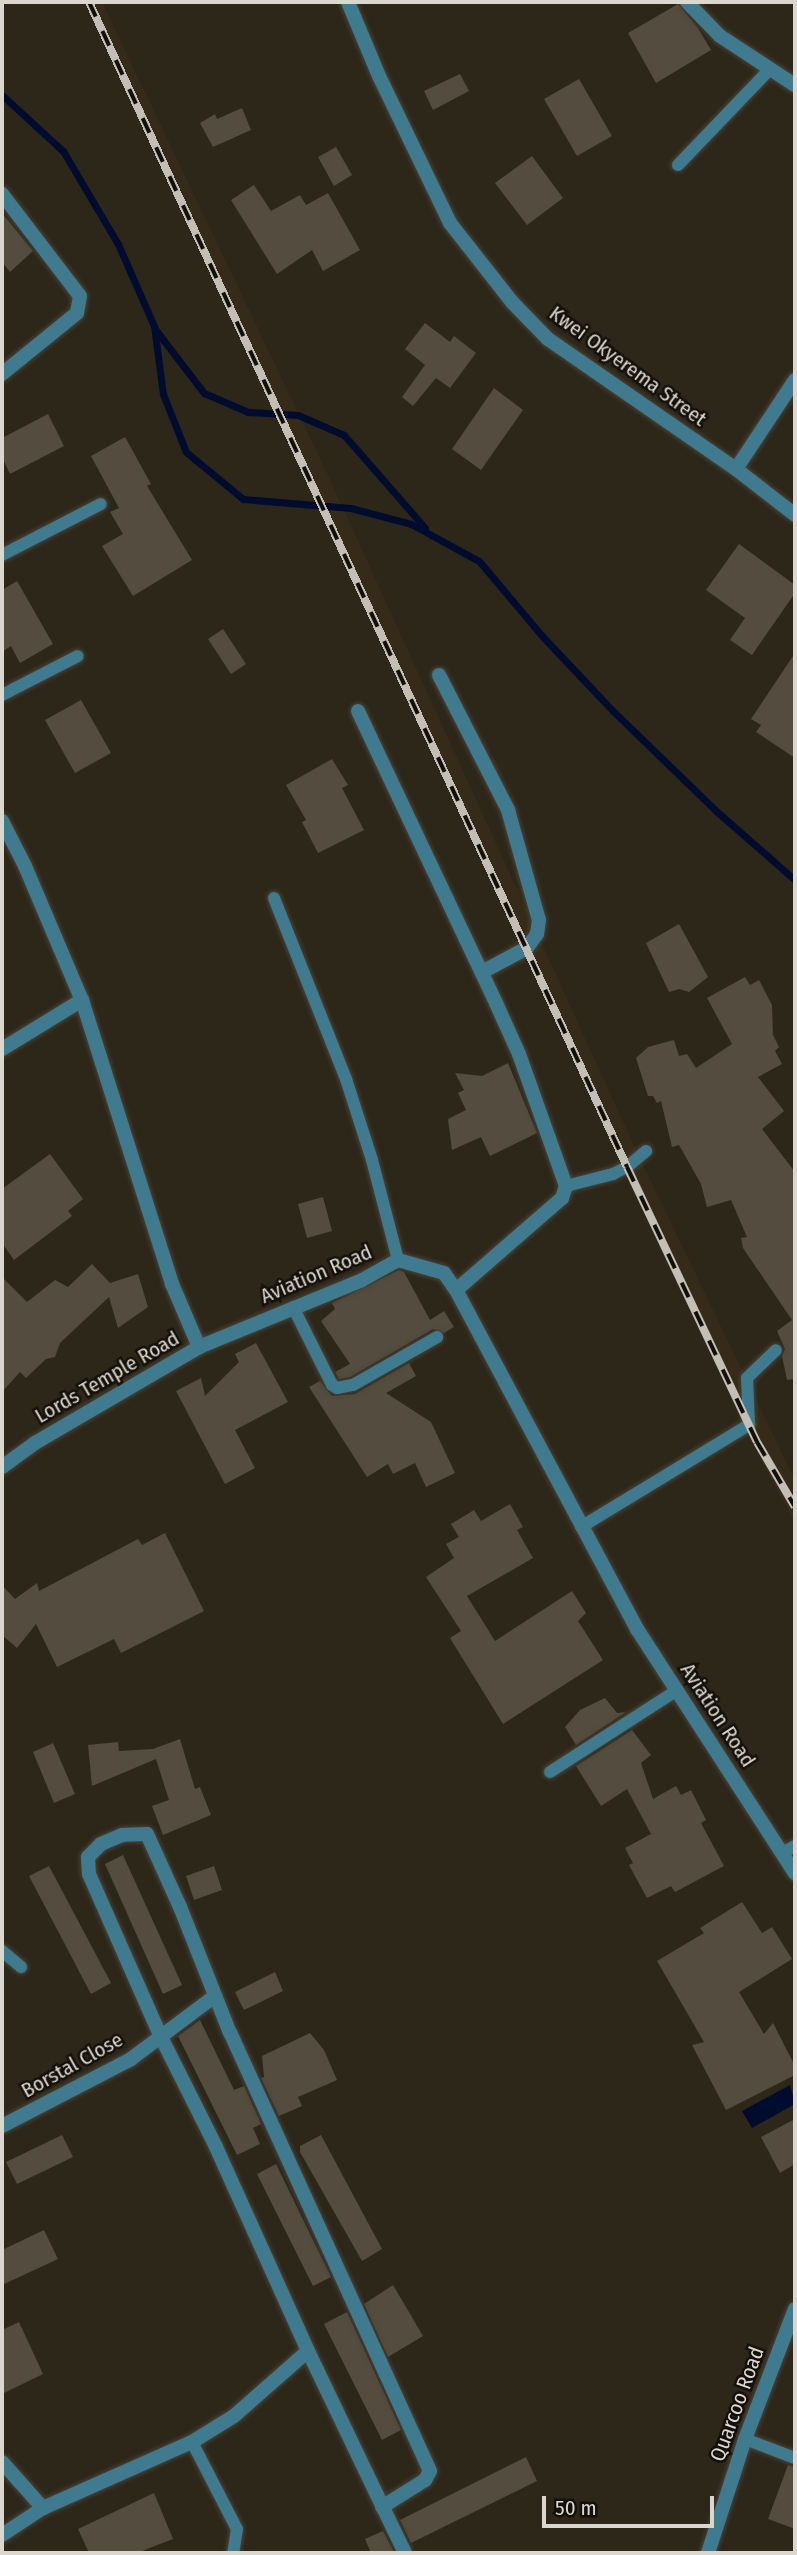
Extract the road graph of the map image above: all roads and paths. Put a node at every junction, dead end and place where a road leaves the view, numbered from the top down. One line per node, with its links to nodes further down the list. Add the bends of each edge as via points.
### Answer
1 (348, 2): 9 (street, Kwei Okyerema Street, via 450,223 512,302 548,339)
2 (687, 2): 3 (street, via 720,36)
3 (770, 69): 4 (street); 5 (lane)
4 (795, 85)
5 (678, 165)
6 (2, 194): 7 (street, via 80,296 77,313)
7 (2, 374)
8 (795, 380): 9 (street)
9 (736, 469): 11 (street, Kwei Okyerema Street)
10 (102, 503): 12 (lane)
11 (795, 515)
12 (2, 555)
13 (78, 656): 15 (lane)
14 (439, 675): 19 (street, via 508,810 539,920 537,934 527,948)
15 (2, 695)
16 (358, 711): 19 (street)
17 (2, 821): 20 (street, via 26,866)
18 (274, 898): 24 (lane, via 346,1079)
19 (482, 972): 23 (street, via 519,1054)
20 (82, 1000): 21 (street); 28 (street, via 172,1284)
21 (2, 1049)
22 (646, 1151): 23 (lane, via 613,1174)
23 (566, 1186): 25 (street, via 562,1198)
24 (398, 1260): 25 (street, Aviation Road, via 444,1273); 26 (street, Aviation Road, via 362,1280)
25 (456, 1290): 31 (street, Aviation Road)
26 (293, 1307): 27 (lane, via 337,1388 353,1385); 28 (street, Aviation Road)
27 (437, 1337)
28 (199, 1347): 30 (street, Lords Temple Road)
29 (776, 1350): 31 (lane, via 747,1378 749,1425)
30 (2, 1467)
31 (581, 1527): 32 (street, Aviation Road)
32 (677, 1690): 33 (lane); 34 (street, Aviation Road)
33 (550, 1772)
34 (789, 1849): 35 (street, Aviation Road)
35 (795, 1873)
36 (2, 1951): 37 (lane)
37 (21, 1967)
38 (215, 1996): 39 (street, Borstal Close); 39 (street, via 147,1834 122,1835 101,1844 88,1857 89,1874); 47 (street, via 430,2471 425,2480)
39 (161, 2037): 40 (street, Borstal Close, via 120,2065); 42 (street)
40 (2, 2126)
41 (795, 2309): 43 (street, Quarcoo Road)
42 (308, 2351): 44 (street, via 234,2416); 47 (street)
43 (745, 2439): 45 (lane); 52 (street, Quarcoo Road)
44 (192, 2442): 48 (street); 50 (lane, via 237,2529)
45 (795, 2458)
46 (2, 2462): 48 (street)
47 (383, 2507): 51 (street)
48 (43, 2508): 49 (street)
49 (2, 2535)
50 (233, 2553)
51 (405, 2553)
52 (708, 2553)

